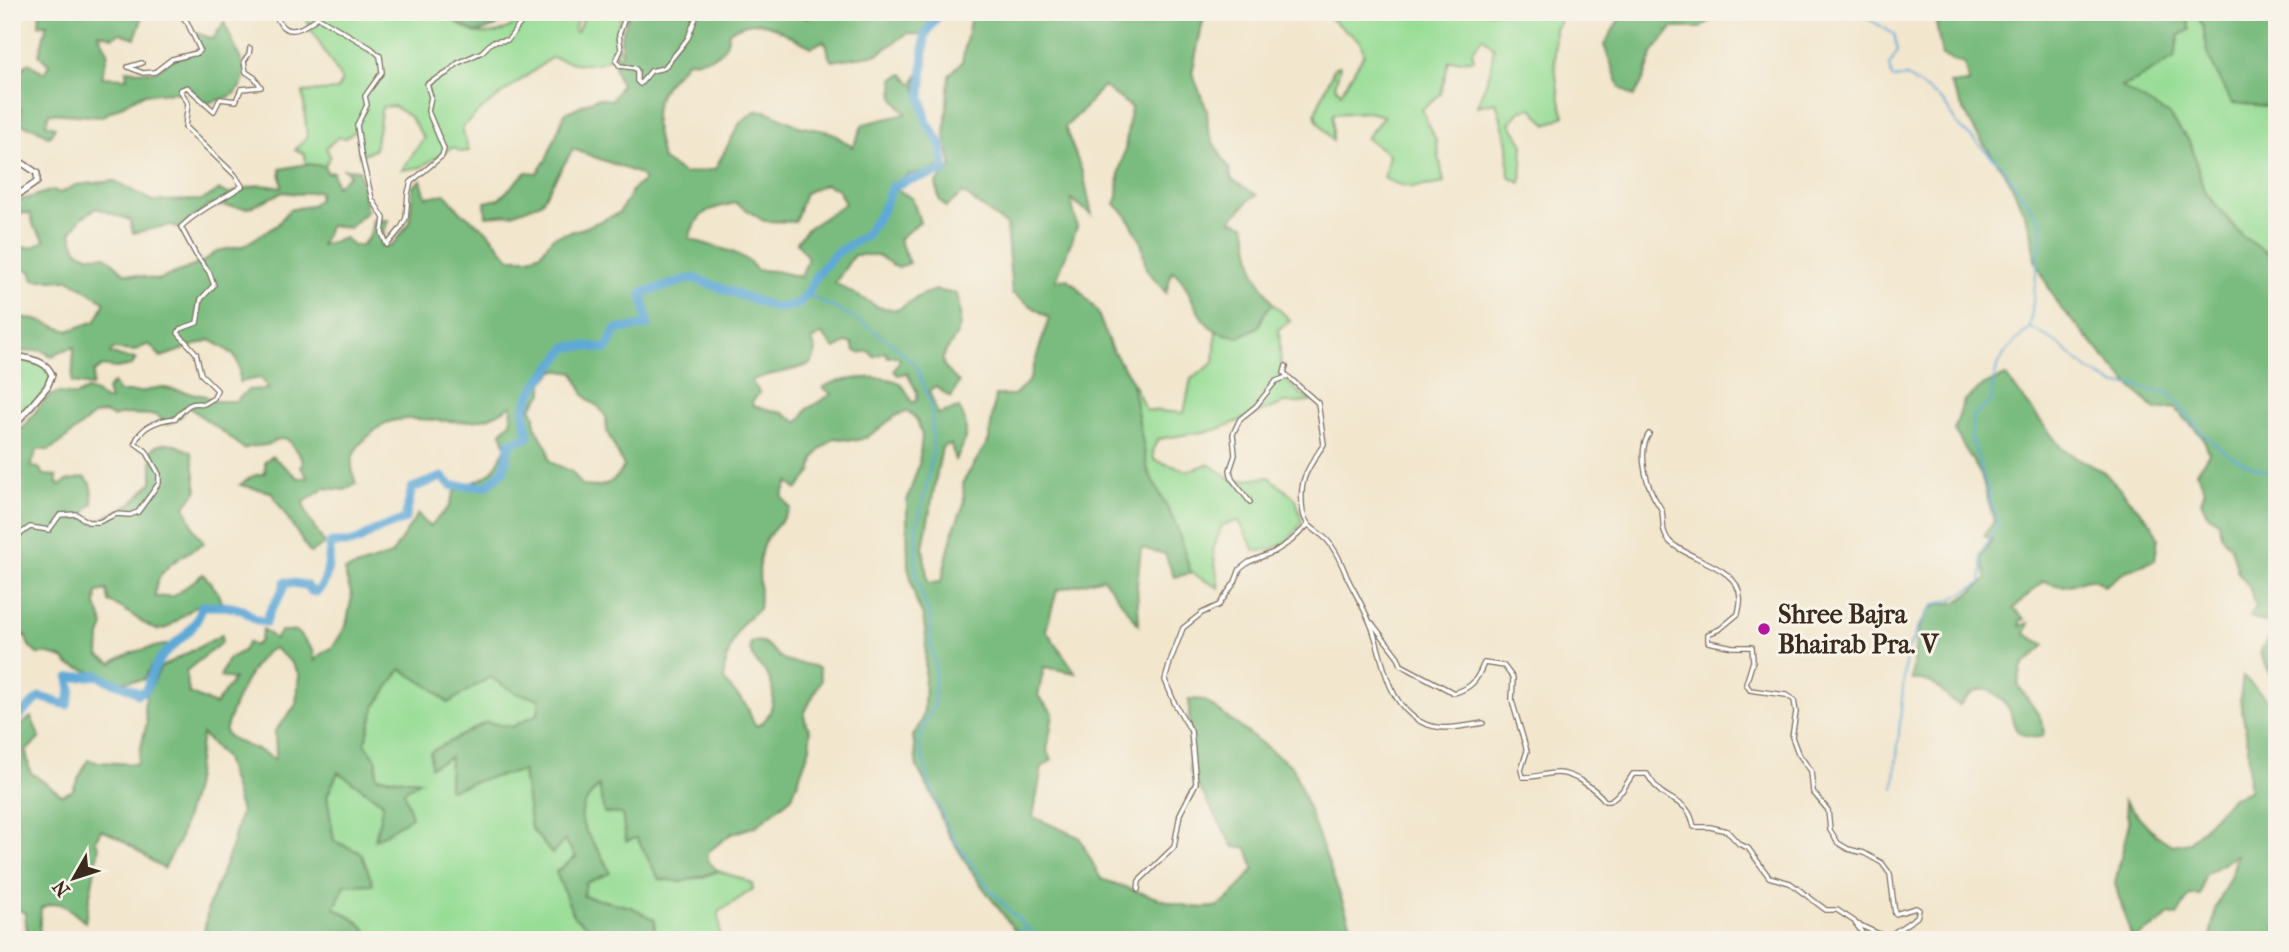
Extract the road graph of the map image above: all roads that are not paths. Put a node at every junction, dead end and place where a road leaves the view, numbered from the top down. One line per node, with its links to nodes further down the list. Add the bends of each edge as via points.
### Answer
1 (178, 12): 7 (street, via 200,50 172,59 155,72 128,67)
2 (273, 12): 3 (street, via 289,29 299,29 318,17 380,57 382,72 365,96 367,105 357,125 363,166 372,199 384,218 382,233 387,244 406,218 411,182 442,156 444,149 428,111 426,84 492,42 508,40 525,17)
3 (543, 12)
4 (627, 12): 5 (street, via 616,61 635,68 640,83 651,71 664,68 682,46)
5 (698, 12)
6 (250, 48): 17 (street, via 244,61 246,72 261,87 241,89 236,100 220,99 214,111 187,87 180,90 188,103 185,127 242,186 181,227 214,285 201,299 197,323 178,333 196,353 201,374 217,390 214,398 204,404 189,404 176,418 144,429 136,440 159,474 159,483 138,512 116,514 99,522 88,522 76,514 60,515 49,530 30,527)
7 (142, 63)
8 (12, 156): 9 (main road, via 37,173 37,182)
9 (12, 198)
10 (12, 355): 13 (main road, via 42,362 52,375)
11 (1286, 366): 12 (street)
12 (1287, 377): 15 (street, via 1276,381 1247,411 1233,434 1232,479); 16 (street, via 1318,403 1324,444 1302,478)
13 (12, 429)
14 (1649, 434): 21 (street, via 1643,455 1668,540 1686,554 1717,566 1737,586 1741,597 1738,614 1709,634 1708,642 1752,647 1746,684 1750,690 1794,700 1792,737 1811,771 1813,792 1828,810 1830,830 1847,849 1882,863 1890,874 1895,915 1919,910 1889,936)
15 (1250, 502)
16 (1308, 526): 18 (street, via 1332,548); 20 (street, via 1274,552 1240,569 1219,605 1198,616 1179,636 1165,680 1191,731 1196,783 1180,814 1174,846 1139,881)
17 (12, 540)
18 (1371, 625): 19 (street, via 1392,690 1412,716 1436,728); 21 (street, via 1401,666 1454,693 1476,682 1484,663 1504,666 1513,678 1512,701 1527,751 1523,777 1568,774 1610,802 1633,774 1647,774 1662,793 1691,812 1694,827 1727,831 1748,848 1769,877 1790,883 1826,911 1837,910)
19 (1483, 723)
20 (1138, 890)
21 (1856, 923): 22 (street)
22 (1867, 940)

